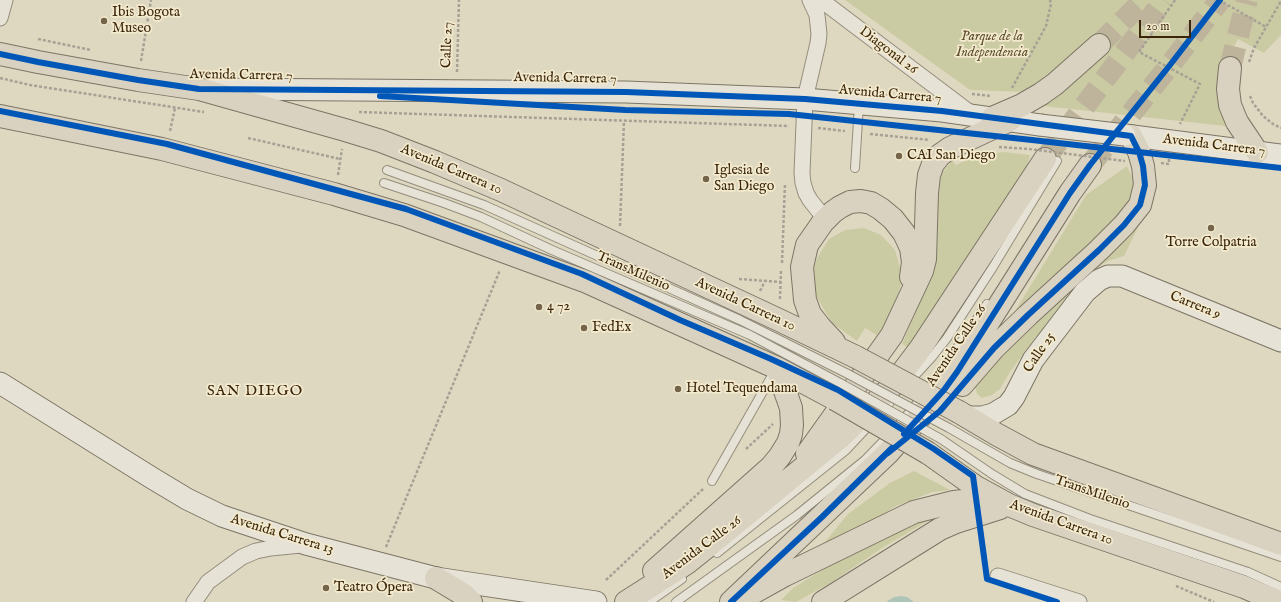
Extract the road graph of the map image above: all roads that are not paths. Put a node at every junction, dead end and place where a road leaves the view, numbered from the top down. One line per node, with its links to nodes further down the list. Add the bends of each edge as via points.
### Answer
1 (5, 0): 4 (street)
2 (810, 0): 10 (street, via 817,15 819,34)
3 (821, 0): 12 (street, Diagonal 26)
4 (0, 18)
5 (1099, 45): 12 (main road, via 1041,94)
6 (0, 54): 8 (main road, Avenida Carrera 7)
7 (1239, 68): 14 (main road, via 1228,89 1230,105 1237,122)
8 (199, 89): 10 (street, Avenida Carrera 7, via 626,92); 27 (main road, Avenida Carrera 10, via 381,141 435,162 779,320)
9 (860, 104): 10 (street, Avenida Carrera 7); 12 (street, Avenida Carrera 7); 18 (lane)
10 (805, 107): 21 (street, via 803,183 810,200)
11 (0, 116): 28 (main road, Avenida Carrera 10, via 162,149 404,215 587,282)
12 (992, 118): 13 (street, Avenida Carrera 7, bridge, via 1040,125); 25 (main road, via 940,155 933,164 927,193 925,259 922,271)
13 (1130, 146): 14 (street, Avenida Carrera 7); 33 (main road, via 1143,166 1145,185 1140,205 1124,225 994,348 935,416)
14 (1257, 152): 15 (street, Avenida Carrera 7)
15 (1281, 155)
16 (1044, 156): 34 (main road, Avenida Calle 26, via 920,349 892,386 843,435); 41 (lane, via 993,267 932,357 846,450)
17 (1090, 165): 33 (main road, Avenida Calle 26, via 958,372)
18 (855, 168)
19 (388, 170): 27 (lane, TransMilenio, via 484,205 740,320)
20 (384, 183): 24 (lane, TransMilenio, via 481,217)
21 (826, 220): 25 (main road, via 840,207 850,202 861,201 881,209 904,233 911,248 913,262); 27 (main road, via 807,245 802,281 810,314)
22 (1108, 276): 26 (street, Carrera 9, via 1122,276); 31 (street, Calle 25, via 1094,283 1080,298 1032,360 1008,405 993,414)
23 (993, 295): 52 (lane, via 936,378 873,451 797,515)
24 (750, 335): 28 (lane, TransMilenio); 30 (lane, TransMilenio)
25 (892, 335): 34 (main road)
26 (1281, 341)
27 (848, 360): 31 (main road, Avenida Carrera 10, bridge)
28 (776, 368): 30 (main road, Avenida Carrera 10); 35 (lane); 49 (main road, via 791,408 792,425 789,439 780,456 771,467)
29 (0, 383): 38 (street, Avenida Carrera 13, via 201,506 222,516)
30 (839, 391): 32 (main road, Avenida Carrera 10, bridge)
31 (959, 419): 39 (main road, Avenida Carrera 10, via 996,434 1033,454); 40 (lane, TransMilenio, via 1010,463)
32 (935, 446): 36 (main road, Avenida Carrera 10, via 976,487); 37 (lane, TransMilenio, via 1025,494)
33 (888, 453): 53 (main road, Avenida Calle 26)
34 (791, 477): 50 (main road, Avenida Calle 26, via 699,554)
35 (712, 481)
36 (1009, 505): 37 (lane, TransMilenio); 54 (main road, via 963,501 914,512 785,575); 55 (main road, via 940,529); 57 (main road, Avenida Carrera 10)
37 (1090, 519): 45 (lane, TransMilenio, via 1248,572)
38 (306, 544): 44 (street, Avenida Carrera 13); 46 (street, via 256,551 242,557 208,582)
39 (1281, 544)
40 (1281, 557)
41 (711, 558)
42 (686, 576): 51 (lane)
43 (998, 576): 56 (street)
44 (436, 578): 47 (main road); 48 (street, Avenida Carrera 13)
45 (1281, 587)
46 (194, 602)
47 (471, 602)
48 (596, 602)
49 (619, 602)
50 (626, 602)
51 (649, 602)
52 (676, 602)
53 (730, 602)
54 (738, 602)
55 (823, 602)
56 (1079, 602)
57 (1280, 602)

